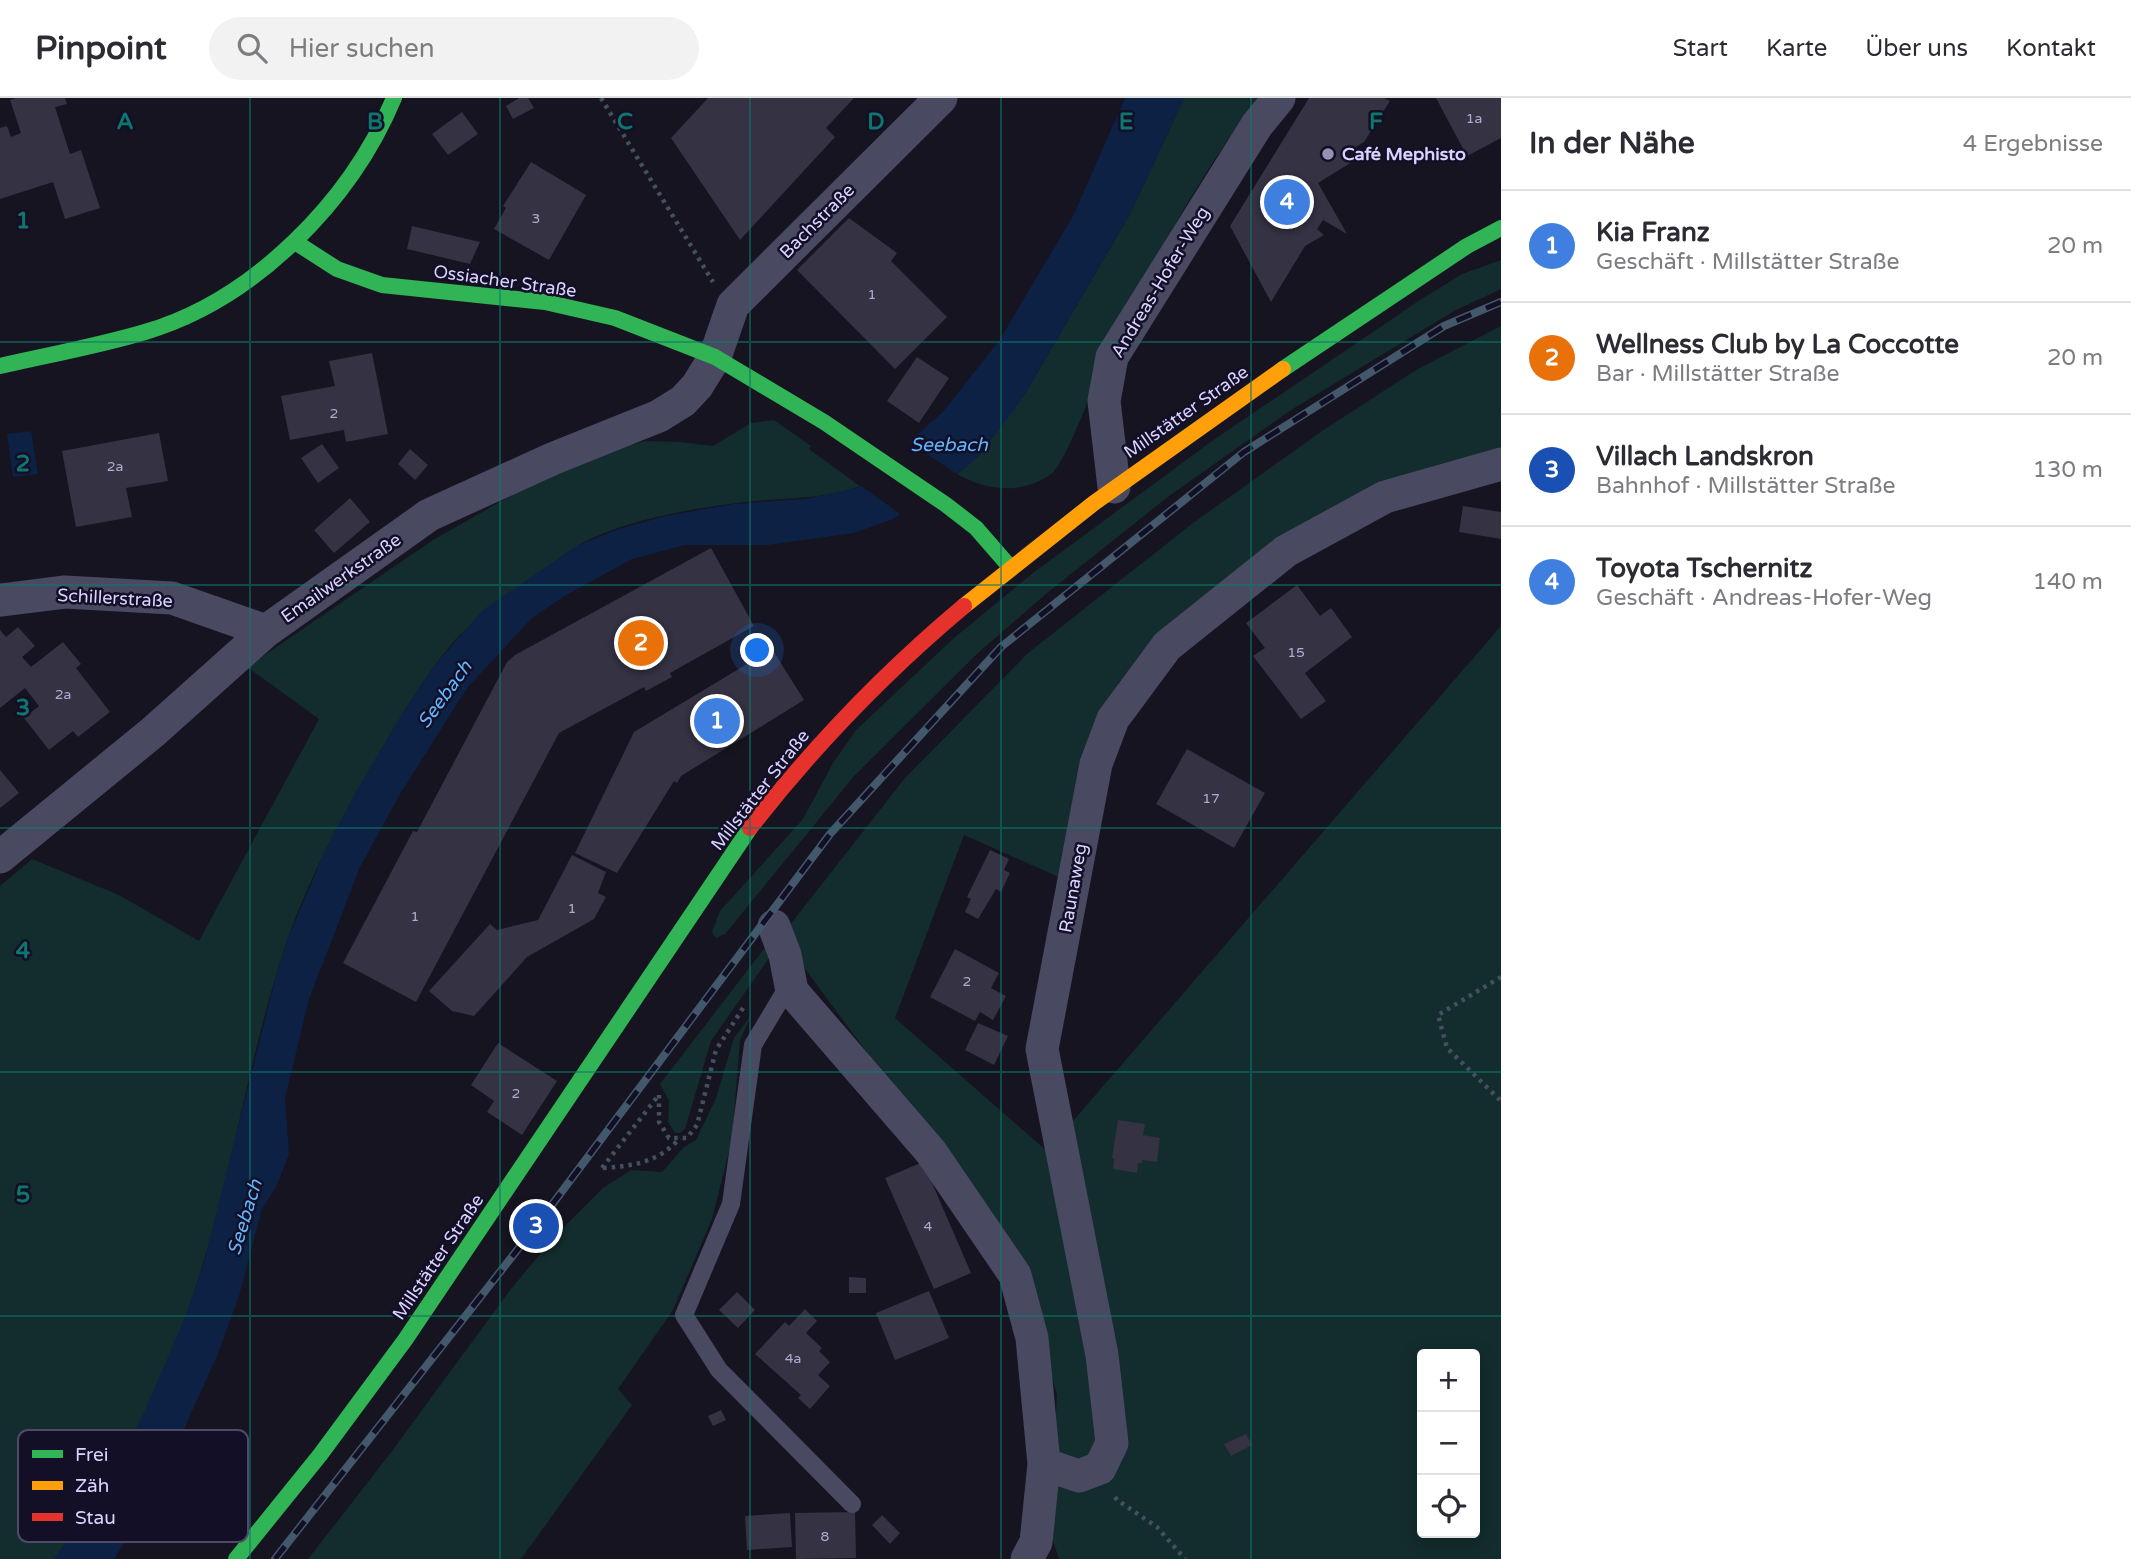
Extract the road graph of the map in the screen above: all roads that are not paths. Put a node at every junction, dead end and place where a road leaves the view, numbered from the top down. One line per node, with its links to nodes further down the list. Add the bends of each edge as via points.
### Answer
1 (394, 98): 5 (street, via 382,127 337,194)
2 (941, 98): 6 (street, Bachstraße, via 733,306)
3 (1279, 98): 9 (street, Andreas-Hofer-Weg, via 1257,125 1112,357 1104,401)
4 (1501, 228): 9 (street, Millstätter Straße, via 1236,399)
5 (295, 242): 6 (street, Ossiacher Straße, via 337,269 382,285 545,302 615,318); 7 (street, via 247,282 147,332)
6 (715, 357): 10 (street, Ossiacher Straße, via 824,422 945,504 976,528); 12 (street, Emailwerkstraße, via 697,386 667,411 429,515)
7 (0, 366)
8 (1501, 464): 16 (street, Raunaweg, via 1385,497 1286,551 1167,646 1114,719 1096,764 1042,1049 1102,1354 1112,1443 1100,1468 1079,1476)
9 (1114, 486): 10 (street, Millstätter Straße)
10 (1010, 567): 18 (street, Millstätter Straße, via 884,677 791,776 742,839 405,1340)
11 (0, 600): 12 (street, Schillerstraße, via 65,592 172,598)
12 (267, 631): 13 (street, Emailwerkstraße)
13 (0, 857)
14 (774, 926): 15 (street)
15 (792, 991): 16 (street, via 930,1152 1015,1275 1032,1338); 17 (lane, via 783,995 754,1045 731,1204 684,1315 719,1370)
16 (1045, 1464): 19 (street, via 1036,1542)
17 (852, 1504)
18 (236, 1559)
19 (1027, 1559)

